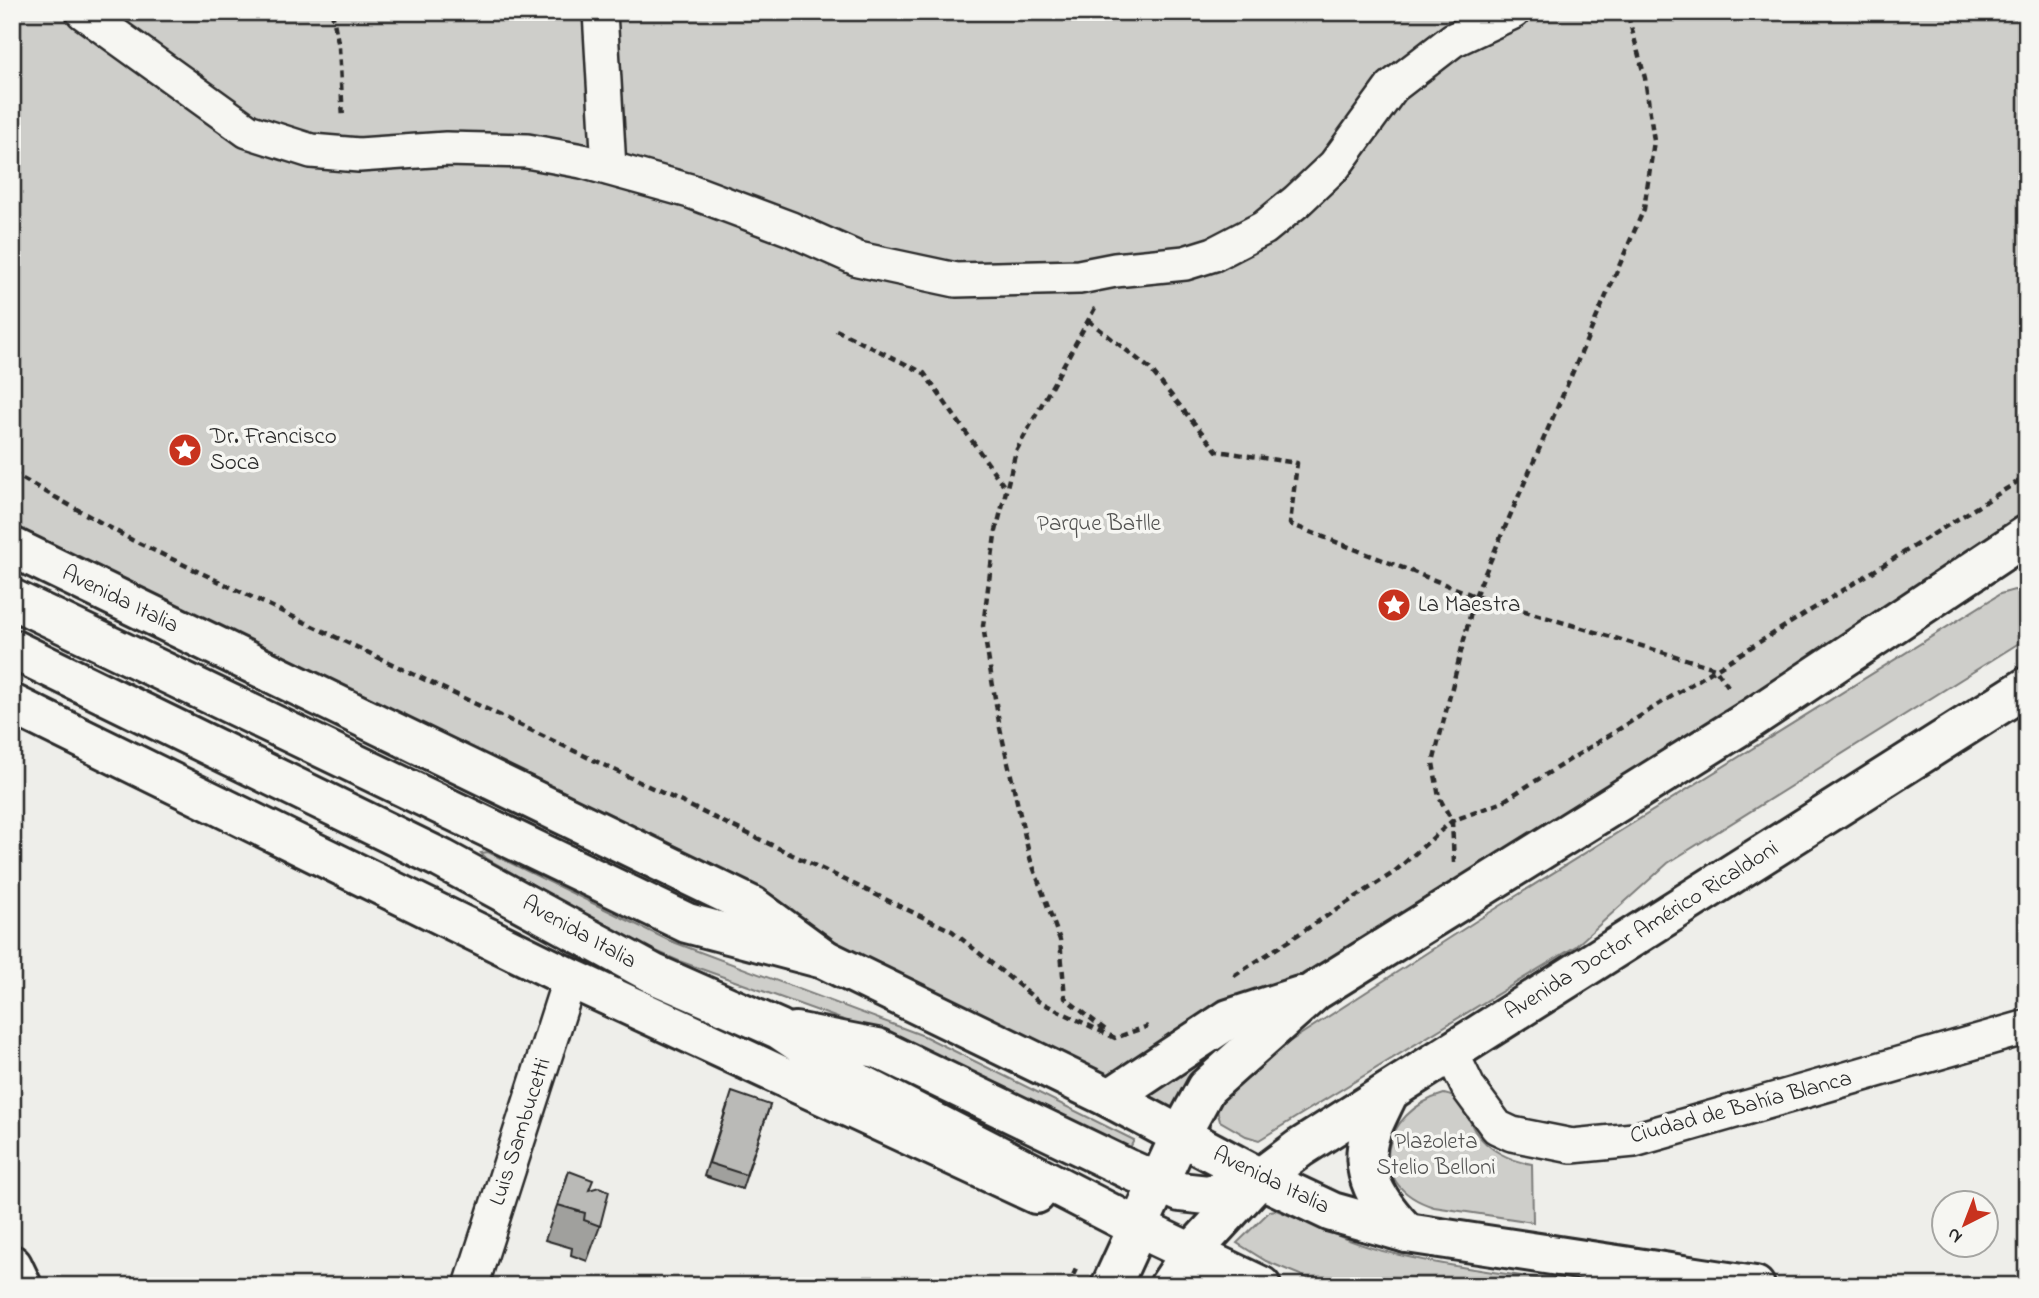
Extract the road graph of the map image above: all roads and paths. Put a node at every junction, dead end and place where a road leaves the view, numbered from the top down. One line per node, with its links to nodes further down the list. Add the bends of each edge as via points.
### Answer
1 (83, 12): 6 (street, via 248,131 311,151)
2 (332, 12): 6 (path, via 339,47)
3 (600, 12): 7 (street)
4 (1513, 12): 8 (street, via 1453,40 1392,87 1335,165 1264,228 1214,254 1185,263)
5 (1627, 12): 16 (path, via 1645,78 1654,141 1644,209)
6 (346, 155): 7 (street, via 446,149 527,151)
7 (609, 168): 8 (street, via 690,191 858,259 944,277 1079,277)
8 (1115, 270): 9 (path)
9 (1088, 320): 13 (path, via 1016,452); 16 (path, via 1149,368 1217,451 1297,463 1290,524)
10 (836, 330): 13 (path, via 924,373)
11 (12, 473): 32 (path, via 132,540 951,931 1038,1001)
12 (2027, 477): 19 (path)
13 (1006, 490): 32 (path, via 983,626 1000,728 1030,858 1060,940 1065,998)
14 (2019, 546): 22 (street)
15 (12, 547): 25 (street, Avenida Italia, via 752,906)
16 (1475, 596): 19 (path); 23 (path, via 1433,763 1439,797)
17 (12, 599): 25 (street, Avenida Italia, via 687,923)
18 (12, 649): 31 (street, Avenida Italia, via 442,859 654,974)
19 (1715, 668): 22 (path); 23 (path, via 1500,803)
20 (2027, 687): 33 (street, Avenida Doctor Américo Ricaldoni)
21 (12, 704): 27 (street, Avenida Italia)
22 (1751, 719): 24 (street)
23 (1452, 821): 24 (path); 26 (path, via 1393,873)
24 (1455, 904): 28 (street)
25 (824, 959): 35 (street, Avenida Italia)
26 (1234, 976)
27 (570, 978): 39 (street, Avenida Italia, via 1100,1224); 44 (street, Luis Sambucetti)
28 (1315, 991): 35 (street, via 1229,1019); 36 (street, via 1206,1088)
29 (1153, 1025): 32 (path)
30 (2027, 1027): 33 (street, Ciudad de Bahía Blanca, via 1634,1140 1572,1146 1497,1128 1469,1089)
31 (779, 1029): 38 (street, via 877,1048); 39 (street, Avenida Italia, via 860,1084)
32 (1115, 1038)
33 (1451, 1052): 34 (street, Avenida Doctor Américo Ricaldoni)
34 (1389, 1091): 37 (street, Avenida Doctor Américo Ricaldoni); 40 (street, via 1370,1133 1366,1155 1383,1208)
35 (1110, 1098): 36 (street, Avenida Italia)
36 (1180, 1136): 37 (street, Avenida Italia); 38 (street)
37 (1260, 1178): 38 (street, via 1208,1195 1180,1192); 40 (street, Avenida Italia, via 1332,1212); 41 (street)
38 (1159, 1183): 39 (street)
39 (1139, 1228): 41 (street, Avenida Italia); 45 (street)
40 (1407, 1233): 48 (street, Avenida Italia)
41 (1191, 1253): 46 (street); 47 (street, Avenida Italia)
42 (12, 1265): 43 (street)
43 (22, 1286)
44 (471, 1286)
45 (1111, 1286)
46 (1169, 1286)
47 (1261, 1286)
48 (1755, 1286)

